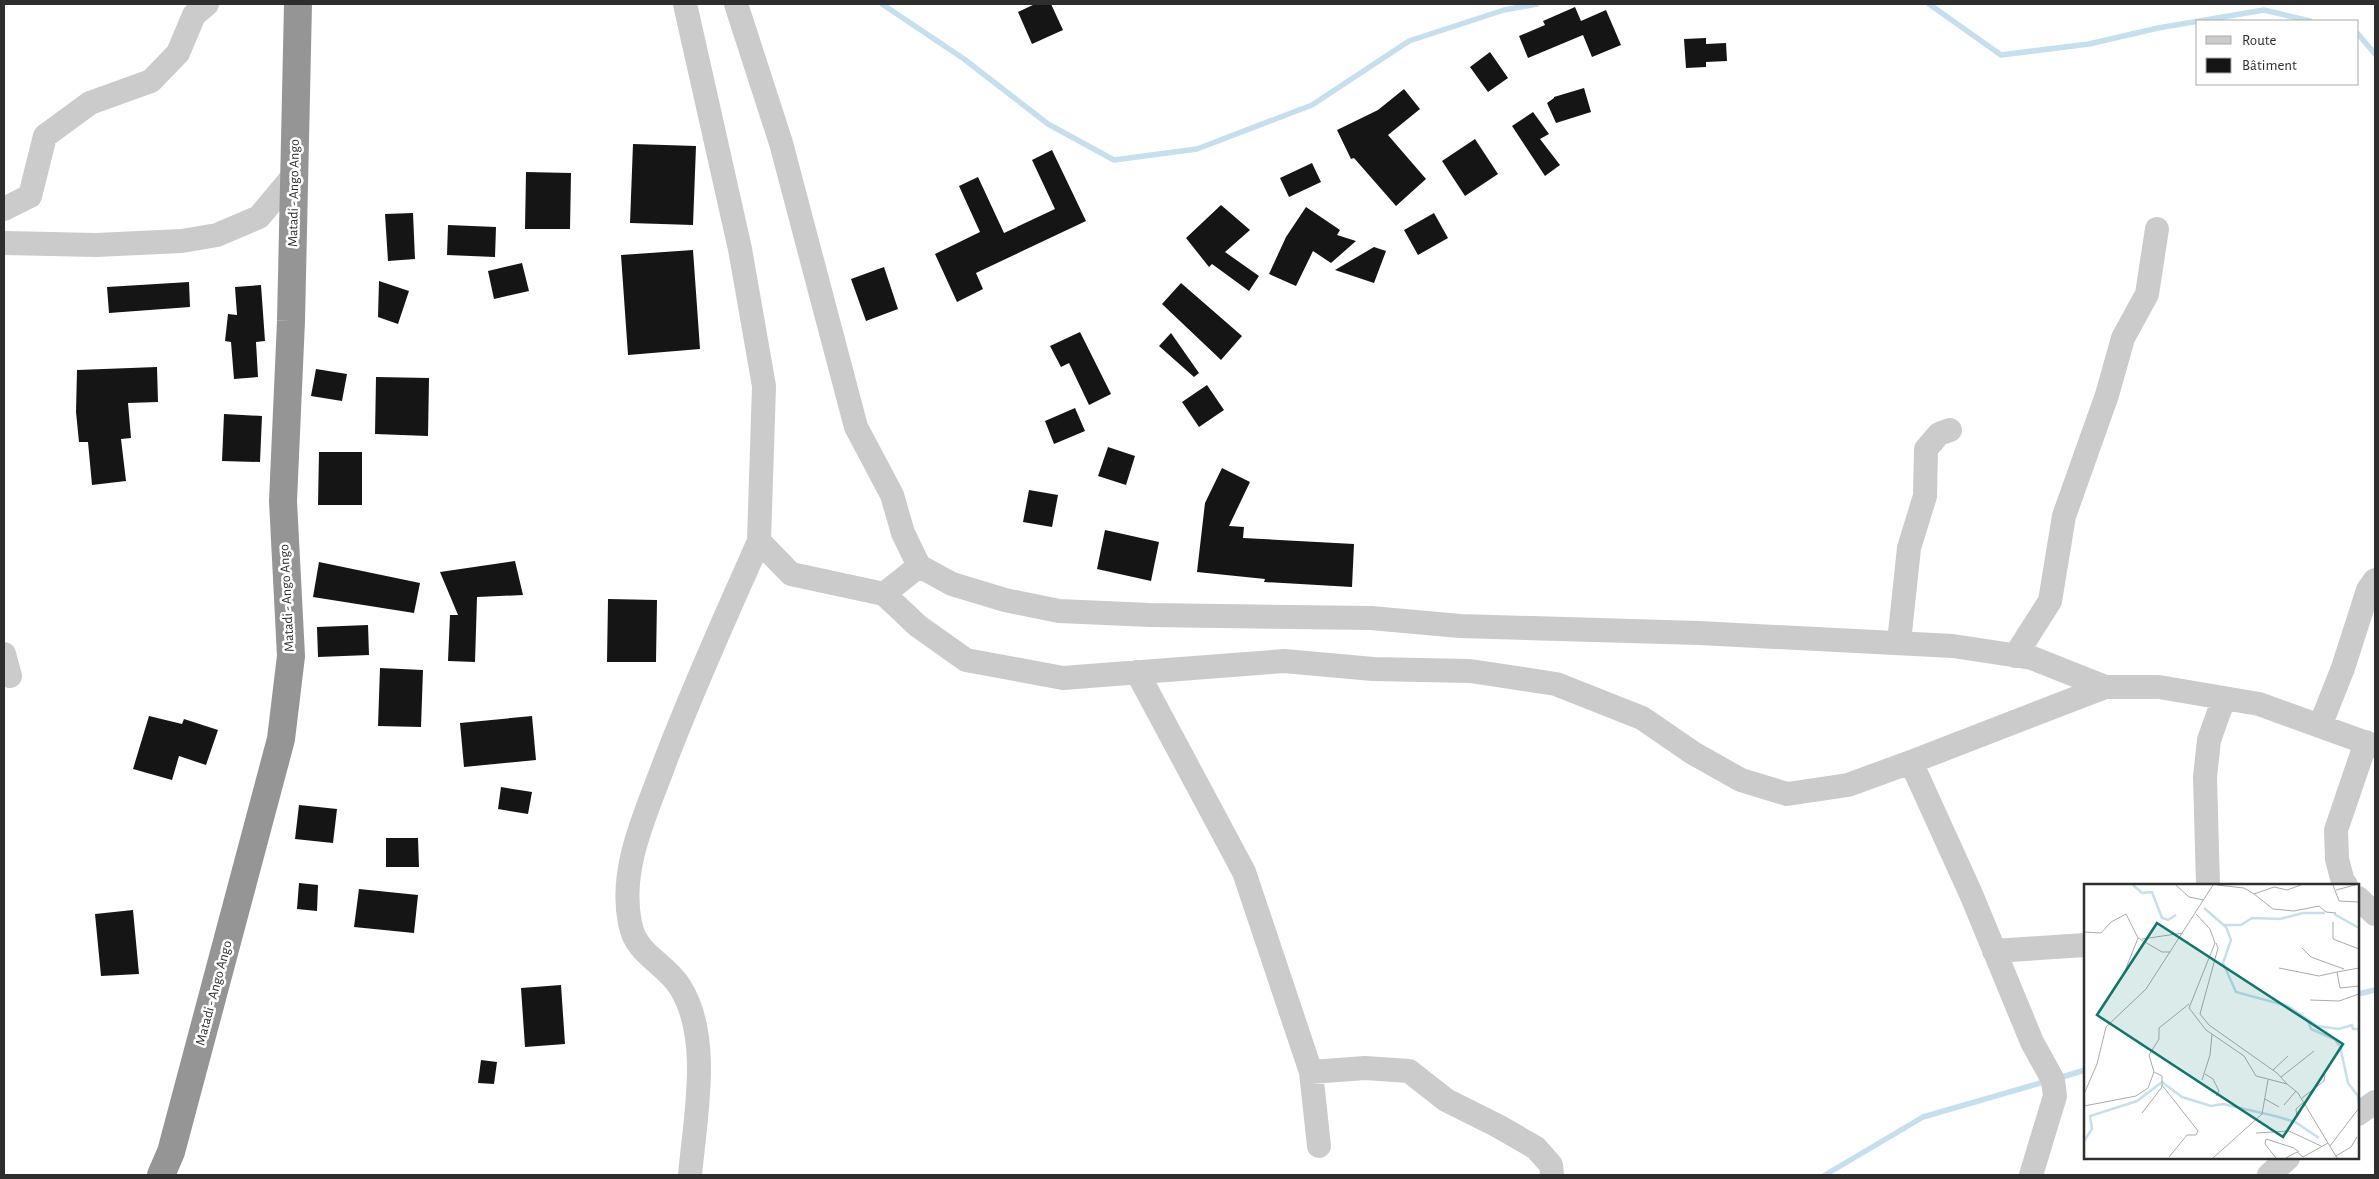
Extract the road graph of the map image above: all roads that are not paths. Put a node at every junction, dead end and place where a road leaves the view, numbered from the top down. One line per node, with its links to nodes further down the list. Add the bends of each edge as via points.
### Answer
1 (207, 4): 6 (street, via 194,15 178,53 151,81 90,103 45,136 30,196)
2 (298, 4): 5 (highway, Matadi - Ango Ango)
3 (686, 4): 10 (street, via 740,249 764,386)
4 (736, 4): 11 (street, via 781,143 856,427 892,495 903,533)
5 (294, 175): 8 (street, via 259,217 217,235 182,241 96,245); 33 (highway, Matadi - Ango Ango, via 282,501 291,656 281,740 173,1143)
6 (4, 209)
7 (2157, 229): 15 (street, via 2147,294 2123,338 2107,395 2064,516 2050,602)
8 (4, 243)
9 (1950, 430): 14 (street, via 1939,434 1926,450 1924,496 1909,548)
10 (759, 540): 13 (street, via 791,574); 34 (street, via 680,721 637,837 626,891 630,925 645,954 673,976 689,1000 696,1025 698,1073)
11 (919, 566): 13 (street); 14 (street, via 952,584 1005,600 1059,611 1371,618 1460,626)
12 (2375, 580): 19 (street, via 2368,590 2344,668)
13 (884, 594): 16 (street, via 918,626 966,660 1063,678)
14 (1899, 642): 15 (street, via 1954,646)
15 (2015, 656): 17 (street, via 2032,658)
16 (1137, 672): 21 (street, via 1284,661 1373,669 1470,671 1556,684 1642,718 1692,753 1742,780 1787,794 1848,785); 28 (street, via 1244,872)
17 (2105, 687): 18 (street, via 2159,686); 21 (street)
18 (2224, 698): 19 (street, via 2259,704); 22 (street, via 2209,740 2205,777)
19 (2320, 726): 20 (street)
20 (2371, 744): 23 (street, via 2336,830 2337,859)
21 (1911, 762): 27 (street)
22 (2208, 884)
23 (2345, 884)
24 (2359, 899): 25 (street)
25 (2375, 914)
26 (2084, 945): 27 (street)
27 (1994, 951): 36 (street, via 2032,1042 2053,1080 2055,1096)
28 (1312, 1072): 31 (street); 35 (street, via 1365,1068 1409,1071 1446,1100 1536,1148 1551,1165)
29 (2375, 1102): 30 (street)
30 (2359, 1113)
31 (1319, 1146)
32 (2287, 1159): 37 (street)
33 (161, 1175)
34 (690, 1175)
35 (1552, 1175)
36 (2031, 1175)
37 (2269, 1175)

